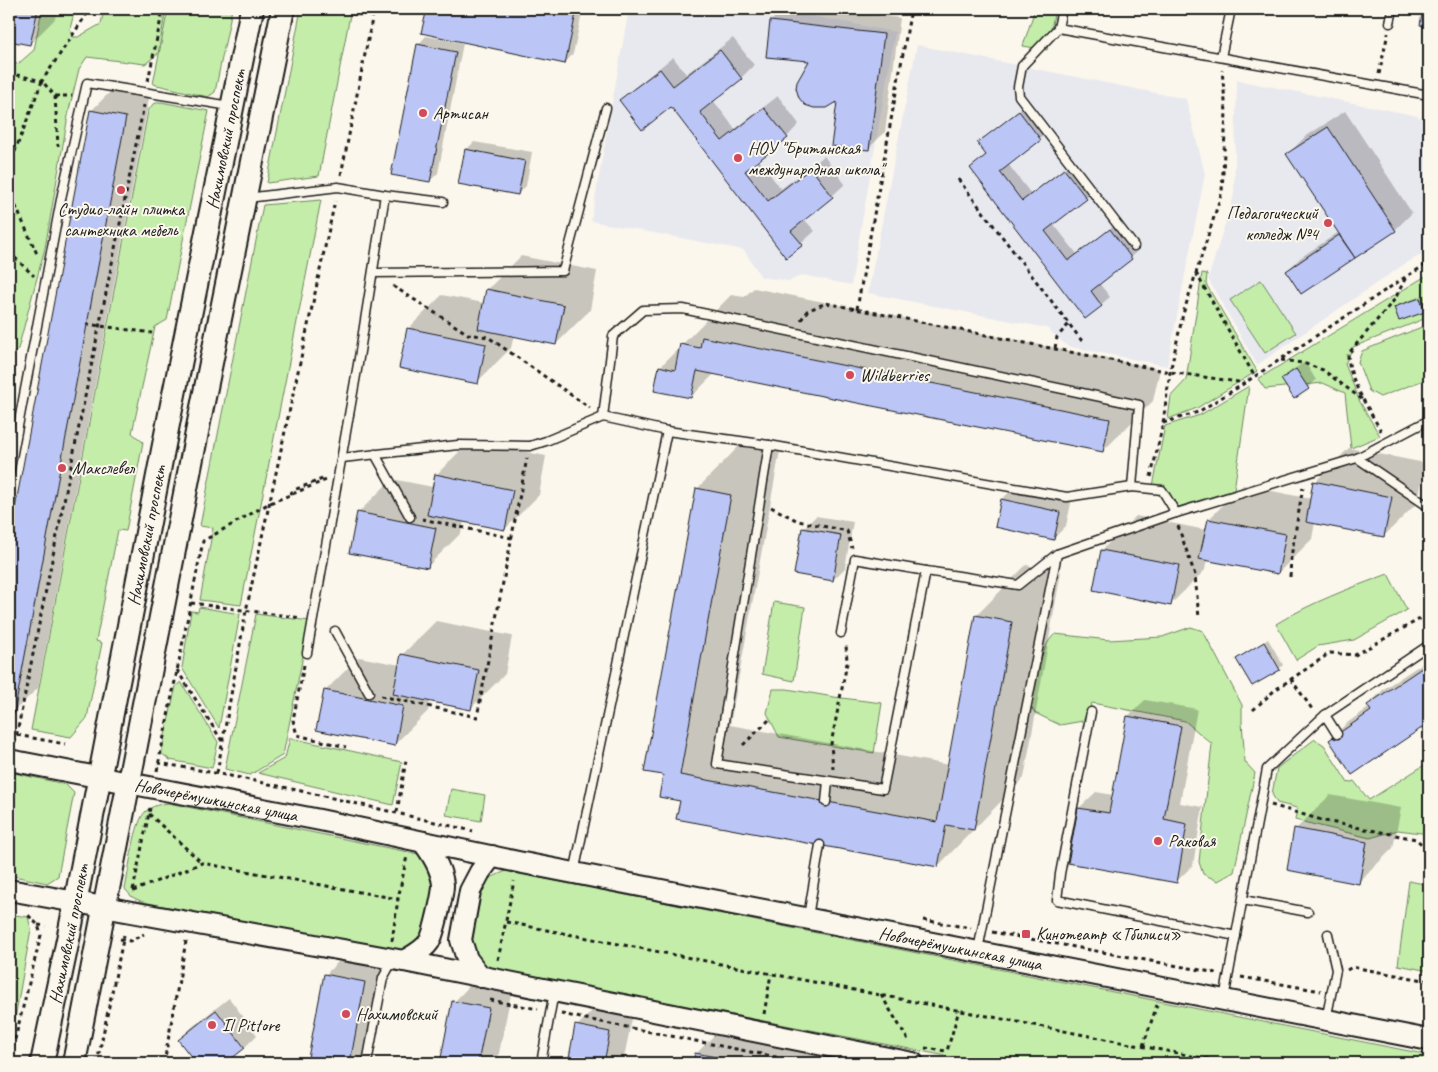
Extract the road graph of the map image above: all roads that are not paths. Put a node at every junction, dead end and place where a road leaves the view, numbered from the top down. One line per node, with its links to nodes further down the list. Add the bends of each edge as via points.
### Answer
1 (252, 9): 10 (main road, Нахимовский проспект)
2 (283, 9): 13 (main road, Нахимовский проспект)
3 (1062, 9): 7 (lane)
4 (1231, 9): 8 (lane)
5 (1393, 9): 6 (lane)
6 (1390, 23)
7 (1058, 28): 8 (lane); 15 (lane, via 1022,66 1018,87 1020,96)
8 (1221, 57): 9 (lane)
9 (1429, 95)
10 (232, 106): 24 (lane, via 87,83 62,194); 40 (main road, Нахимовский проспект)
11 (606, 108): 16 (lane, via 563,271)
12 (385, 195): 13 (lane, via 338,187); 14 (lane); 16 (lane)
13 (244, 198): 42 (main road, Нахимовский проспект)
14 (443, 202)
15 (1134, 246)
16 (373, 273): 22 (lane)
17 (603, 417): 19 (lane); 21 (lane, via 530,446 458,445); 25 (lane, via 613,336 643,310 683,309 1139,405)
18 (1429, 420): 23 (lane)
19 (668, 431): 20 (lane); 47 (lane)
20 (769, 445): 25 (lane, via 1067,497); 41 (lane, via 717,764)
21 (375, 454): 22 (lane); 28 (lane)
22 (342, 458): 34 (lane)
23 (1357, 458): 26 (lane); 27 (lane)
24 (9, 474)
25 (1132, 487): 27 (lane, via 1162,490)
26 (1429, 507)
27 (1175, 513): 29 (lane)
28 (410, 517)
29 (1058, 554): 30 (lane, via 1018,585); 56 (lane)
30 (926, 571): 32 (lane, via 855,559); 41 (lane, via 883,790)
31 (335, 631): 35 (lane)
32 (841, 633)
33 (1429, 645): 37 (lane)
34 (307, 653)
35 (369, 693)
36 (1091, 712): 55 (lane, via 1057,900)
37 (1322, 718): 38 (lane); 49 (lane, via 1267,770)
38 (1338, 734)
39 (12, 753): 40 (street, Новочерёмушкинская улица)
40 (99, 778): 42 (street, Новочерёмушкинская улица); 50 (main road, Нахимовский проспект)
41 (831, 781): 43 (lane)
42 (129, 784): 45 (street, Новочерёмушкинская улица, via 320,820); 51 (main road, Нахимовский проспект)
43 (826, 802)
44 (820, 845): 53 (lane)
45 (416, 846): 46 (street, Новочерёмушкинская улица); 57 (street, via 436,863 443,886 429,942 421,950)
46 (492, 856): 47 (street, Новочерёмушкинская улица); 58 (street, via 470,891 461,940 467,959)
47 (574, 873): 53 (street, Новочерёмушкинская улица)
48 (9, 890): 50 (street)
49 (1243, 900): 52 (lane); 55 (lane)
50 (75, 902): 51 (street); 65 (main road, Нахимовский проспект)
51 (105, 908): 57 (street); 66 (main road, Нахимовский проспект)
52 (1308, 912)
53 (808, 919): 56 (street, Новочерёмушкинская улица)
54 (1328, 934): 61 (lane, via 1336,970)
55 (1236, 936): 60 (lane)
56 (977, 952): 60 (street, Новочерёмушкинская улица)
57 (396, 956): 58 (street); 67 (lane, via 383,978)
58 (488, 972): 59 (street)
59 (554, 992): 64 (street); 68 (lane)
60 (1224, 1000): 61 (street, Новочерёмушкинская улица)
61 (1326, 1020): 62 (street, Новочерёмушкинская улица)
62 (1429, 1040)
63 (915, 1053): 64 (street)
64 (867, 1059)
65 (42, 1063)
66 (74, 1063)
67 (367, 1063)
68 (540, 1063)

